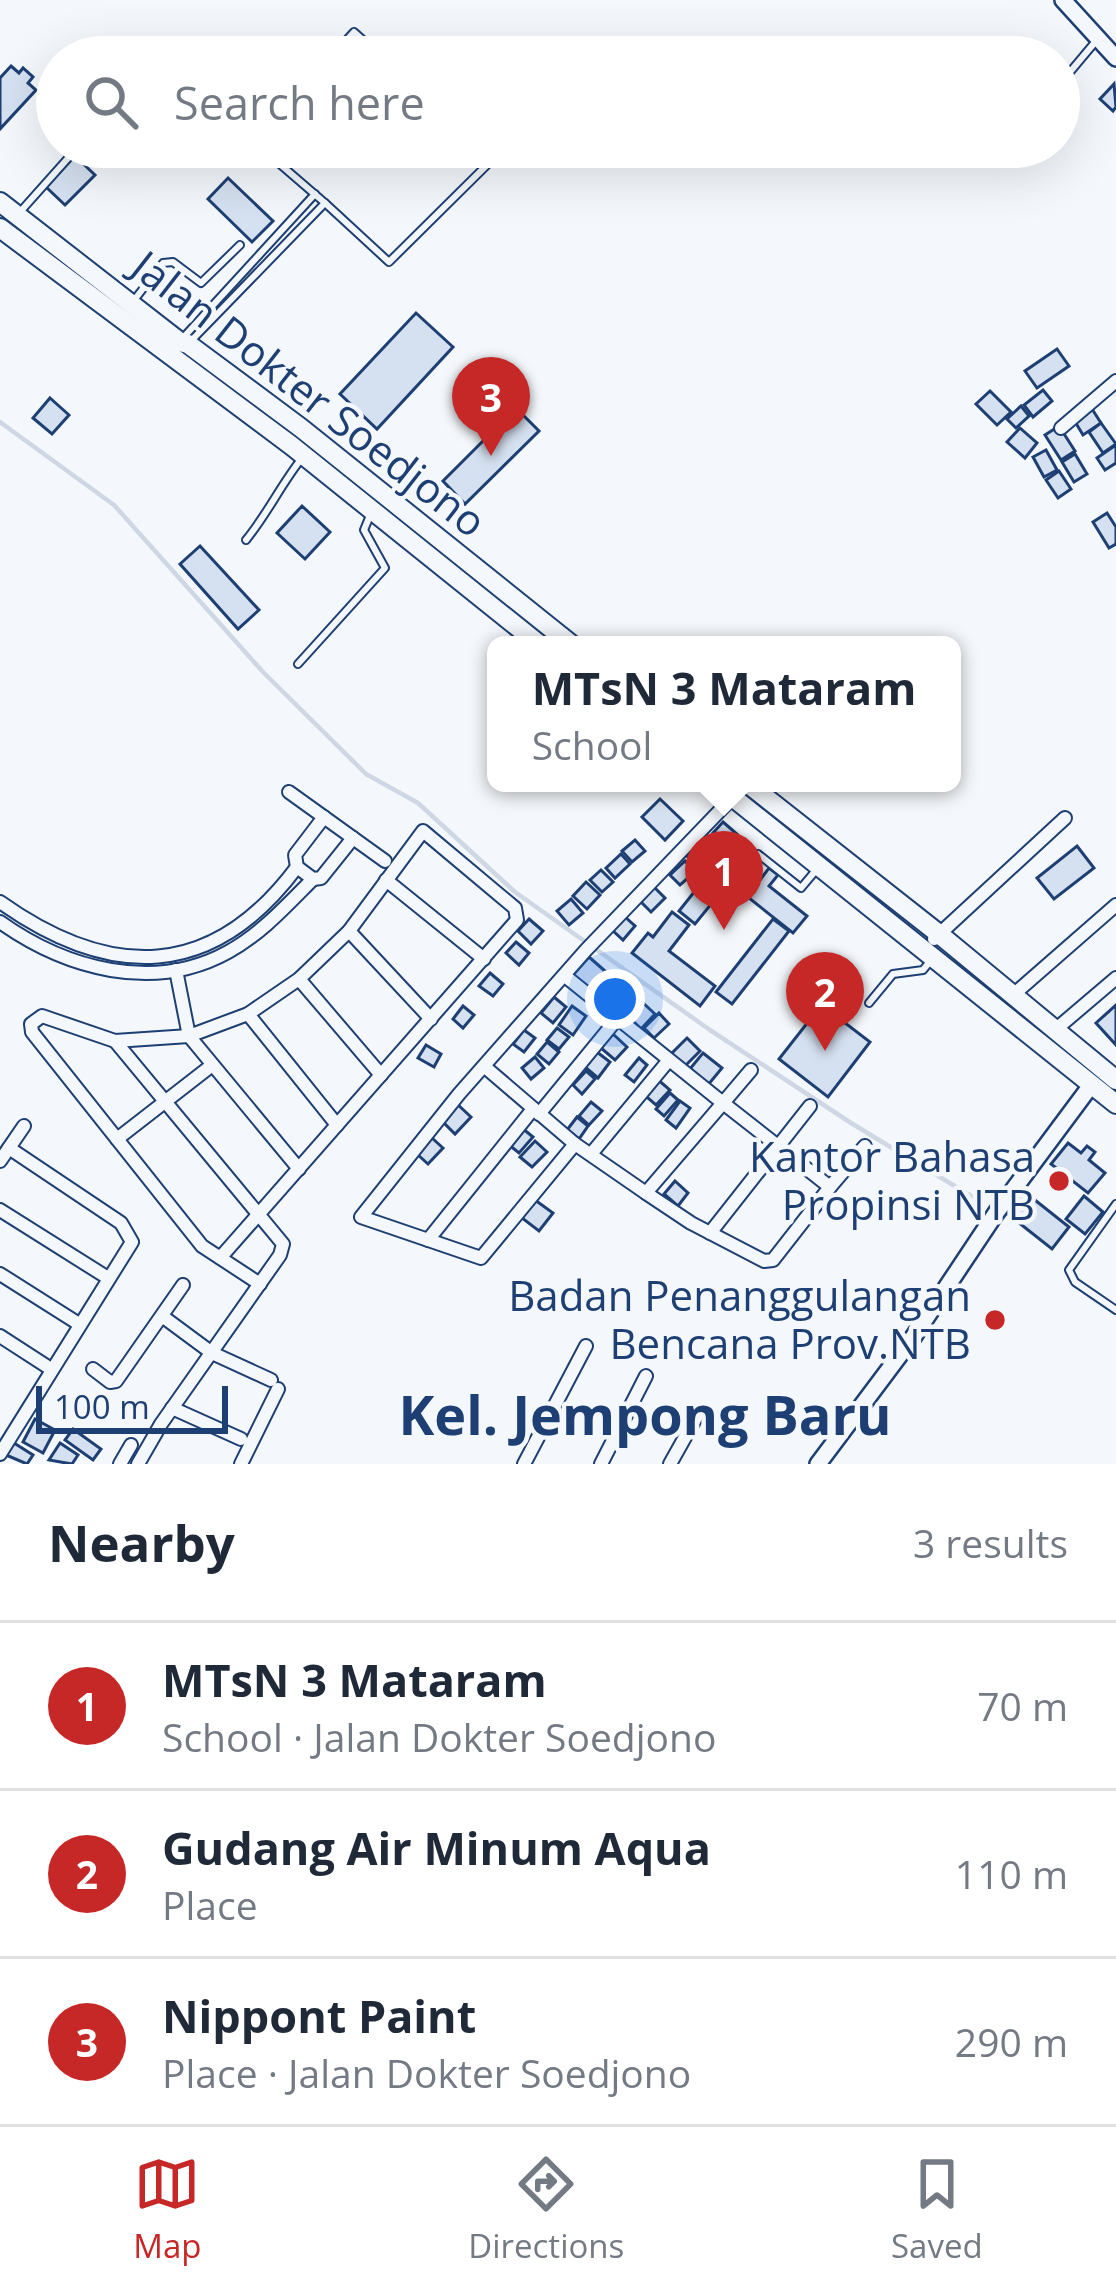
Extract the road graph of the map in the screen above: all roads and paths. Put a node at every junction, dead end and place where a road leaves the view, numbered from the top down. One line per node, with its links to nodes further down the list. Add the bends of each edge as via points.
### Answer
1 (1063, 0): 2 (street)
2 (1099, 38): 3 (street); 4 (lane)
3 (1116, 58)
4 (1080, 60)
5 (59, 168): 11 (lane)
6 (285, 168): 8 (lane)
7 (484, 168): 10 (lane, via 389,262)
8 (315, 194): 10 (lane); 15 (lane)
9 (0, 202): 11 (highway, Jalan Dokter Soedjono)
10 (325, 203): 15 (lane)
11 (18, 215): 14 (highway, Jalan Dokter Soedjono)
12 (1, 232): 18 (highway, Jalan Dokter Soedjono)
13 (240, 244): 14 (lane, via 201,283 163,263)
14 (133, 302): 15 (highway, Jalan Dokter Soedjono)
15 (184, 343): 18 (highway, Jalan Dokter Soedjono)
16 (1116, 381): 17 (street)
17 (1061, 428)
18 (307, 448): 19 (highway, Jalan Dokter Soedjono); 20 (lane); 22 (highway, Jalan Dokter Soedjono)
19 (373, 510): 21 (highway, Jalan Dokter Soedjono); 23 (lane, via 364,530 386,568)
20 (246, 540)
21 (529, 636)
22 (557, 636)
23 (298, 664)
24 (289, 792): 28 (street)
25 (738, 792): 46 (street)
26 (742, 792): 33 (highway)
27 (743, 792): 40 (highway)
28 (323, 817): 30 (street); 34 (street, via 295,855)
29 (1065, 818): 40 (street)
30 (352, 838): 32 (street); 35 (street, via 326,875)
31 (758, 854): 33 (lane, via 801,888)
32 (385, 861)
33 (819, 866): 42 (highway)
34 (297, 867): 35 (street); 43 (street, via 248,921)
35 (314, 879): 45 (street, via 227,953)
36 (386, 880): 41 (street); 44 (street); 44 (street, via 419,833 427,833 519,915)
37 (0, 902): 43 (street, via 61,940 108,955)
38 (1116, 905): 49 (street)
39 (0, 922): 45 (street, via 27,941 104,969)
40 (942, 931): 42 (street); 49 (highway)
41 (349, 932): 48 (street); 52 (street)
42 (929, 953): 50 (lane, via 923,970 893,974); 63 (highway)
43 (174, 957): 45 (street)
44 (484, 959): 52 (street)
45 (177, 973): 55 (street)
46 (566, 976): 53 (street); 59 (street)
47 (1116, 978): 54 (street)
48 (299, 980): 51 (street); 61 (street)
49 (1017, 991): 54 (highway)
50 (869, 1003)
51 (248, 1014): 55 (street); 70 (street)
52 (431, 1019): 61 (street)
53 (617, 1019): 57 (street); 68 (street)
54 (1059, 1026): 62 (highway)
55 (189, 1036): 56 (street); 58 (street)
56 (115, 1041): 64 (street); 71 (street, via 42,1016 31,1024)
57 (668, 1060): 65 (street); 76 (street)
58 (211, 1066): 64 (street); 78 (street)
59 (485, 1067): 68 (street); 85 (street, via 361,1215)
60 (752, 1070): 65 (street)
61 (381, 1075): 70 (street)
62 (1116, 1080)
63 (1092, 1084): 66 (highway); 105 (street)
64 (164, 1103): 71 (street); 83 (street)
65 (724, 1103): 73 (street); 80 (street)
66 (1116, 1104)
67 (810, 1106): 73 (street)
68 (536, 1112): 72 (street); 85 (street)
69 (24, 1126): 75 (street)
70 (337, 1126): 78 (street)
71 (117, 1139): 86 (street)
72 (575, 1144): 76 (street); 85 (street, via 487,1255)
73 (777, 1146): 79 (street); 84 (street)
74 (865, 1146): 79 (street)
75 (9, 1148): 77 (street); 88 (street, via 121,1223 132,1242)
76 (591, 1154): 80 (street)
77 (0, 1161)
78 (299, 1169): 83 (street)
79 (830, 1187): 84 (street, via 773,1260)
80 (646, 1193): 84 (street)
81 (1116, 1204): 91 (lane, via 1070,1277)
82 (0, 1210): 88 (street)
83 (259, 1213): 86 (street); 89 (street, via 283,1244)
84 (710, 1232)
85 (428, 1240)
86 (220, 1258): 89 (street)
87 (0, 1274): 93 (street)
88 (108, 1278): 93 (street)
89 (260, 1284): 96 (street)
90 (183, 1285): 92 (street)
91 (1116, 1310)
92 (162, 1316): 96 (street); 98 (street, via 116,1382)
93 (79, 1324): 97 (street)
94 (0, 1336): 97 (street)
95 (586, 1346): 109 (street)
96 (212, 1353): 100 (street); 108 (street, via 275,1385)
97 (51, 1369): 104 (street)
98 (93, 1369)
99 (646, 1376): 110 (street)
100 (172, 1408): 102 (street); 107 (street)
101 (698, 1414): 111 (street)
102 (241, 1438)
103 (131, 1445): 106 (street)
104 (0, 1454)
105 (824, 1455)
106 (120, 1464)
107 (138, 1464)
108 (241, 1464)
109 (524, 1464)
110 (601, 1464)
111 (670, 1464)

